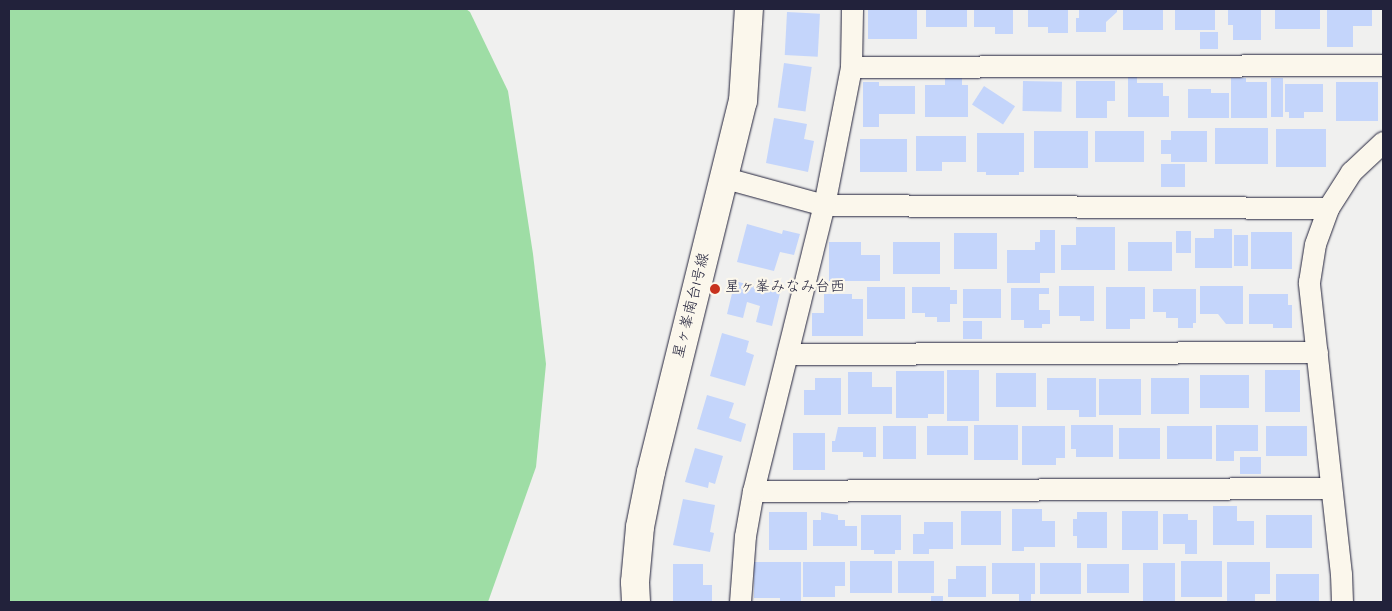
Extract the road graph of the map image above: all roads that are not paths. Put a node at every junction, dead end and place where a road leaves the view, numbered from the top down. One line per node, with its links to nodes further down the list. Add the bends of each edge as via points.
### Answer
1 (749, 9): 6 (street, 星ヶ峯南台1号線, via 743,101)
2 (852, 9): 4 (street)
3 (1383, 65): 4 (street)
4 (851, 67): 7 (street)
5 (1383, 142): 8 (street, via 1351,172)
6 (725, 178): 7 (street); 13 (street, 星ヶ峯南台1号線, via 651,472 640,528)
7 (824, 205): 8 (street); 10 (street)
8 (1328, 208): 9 (street, via 1315,244 1309,282)
9 (1317, 352): 10 (street); 11 (street)
10 (787, 354): 12 (street)
11 (1331, 488): 12 (street); 15 (street)
12 (753, 491): 14 (street, via 745,536)
13 (636, 602)
14 (740, 602)
15 (1342, 602)

